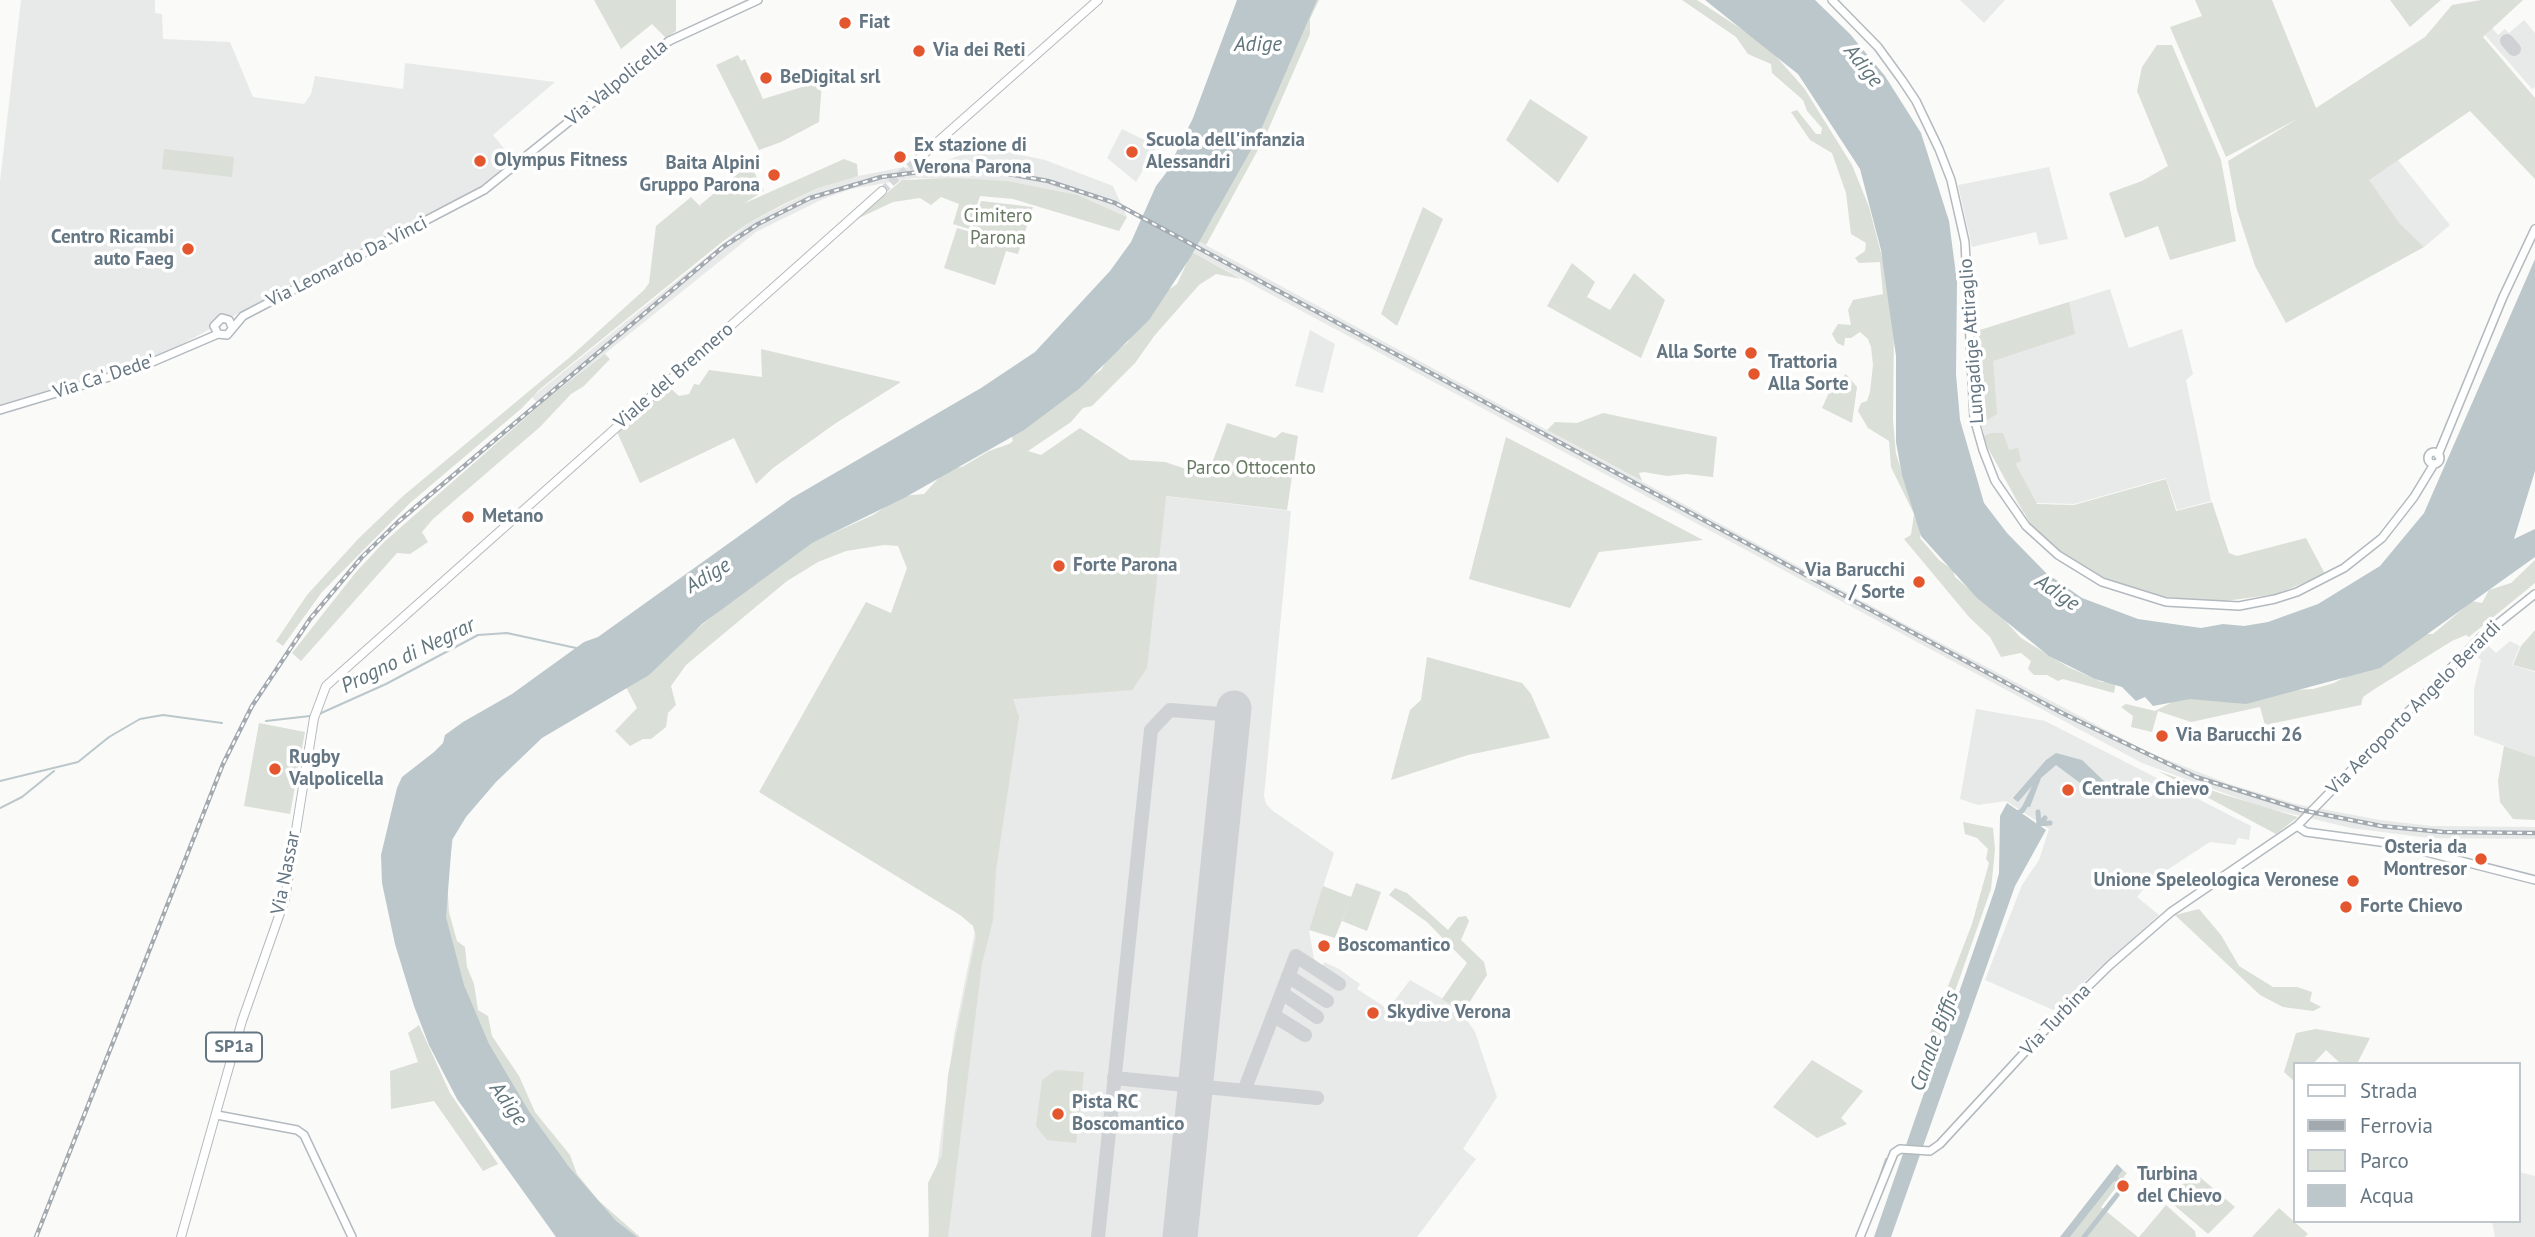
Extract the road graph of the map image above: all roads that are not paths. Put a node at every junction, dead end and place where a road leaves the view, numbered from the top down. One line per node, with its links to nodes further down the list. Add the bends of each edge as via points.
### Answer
1 (758, 0): 6 (street, Via Valpolicella, via 669,41 520,164)
2 (1098, 0): 4 (main road)
3 (1832, 0): 7 (street, Lungadige Attiraglio, via 1878,47 1916,101 1951,180 1965,242 1974,418 1995,481 2026,526 2058,555 2102,582 2166,602 2239,606 2297,592 2344,568 2382,538 2414,497 2430,466 2428,457 2441,443)
4 (917, 160)
5 (882, 191): 13 (main road, Viale del Brennero)
6 (452, 208): 8 (street, Via Leonardo Da Vinci)
7 (2535, 229)
8 (243, 316): 9 (street, Via Leonardo Da Vinci); 10 (street, Via Leonardo Da Vinci)
9 (227, 319): 10 (street); 11 (street, Via Ca' Dede', via 218,320)
10 (232, 327): 11 (street, Via Ca' Dede', via 227,335)
11 (216, 331): 12 (street, Via Ca' Dede', via 135,369)
12 (0, 410)
13 (466, 560): 17 (main road, Via Nassar / SP1a, via 336,674 317,705 285,899 242,1021)
14 (2535, 594): 15 (street, Via Aeroporto Angelo Berardi, via 2481,637)
15 (2297, 826): 16 (street, via 2306,832 2399,845); 20 (street, Via Turbina, via 2161,920 2058,1016 1948,1137 1926,1151 1900,1149 1889,1161)
16 (2535, 880)
17 (217, 1115): 18 (main road, Via Nassar / SP1a); 19 (street, via 304,1135)
18 (181, 1237)
19 (352, 1237)
20 (1860, 1237)

